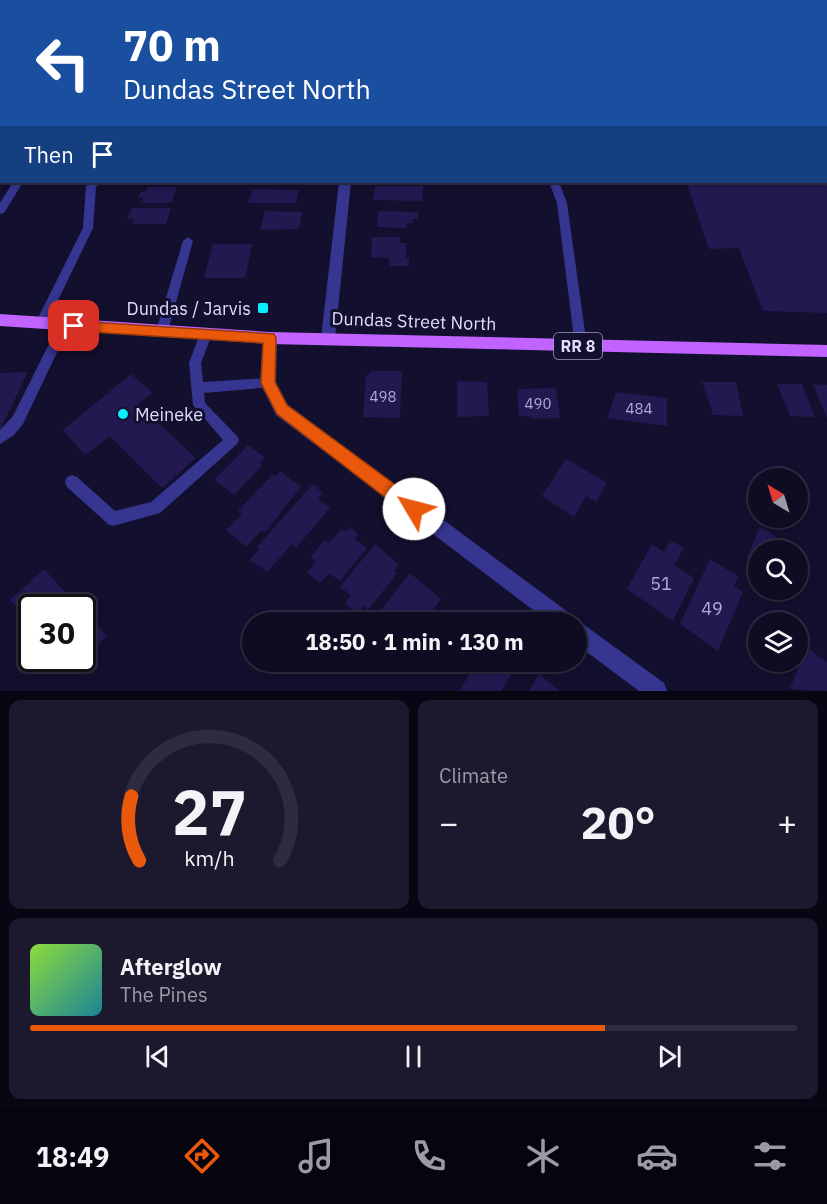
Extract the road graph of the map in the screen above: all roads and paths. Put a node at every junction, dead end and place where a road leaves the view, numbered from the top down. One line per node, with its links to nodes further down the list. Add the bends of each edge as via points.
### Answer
1 (17, 183): 5 (lane)
2 (91, 183): 8 (lane, via 88,228)
3 (345, 183): 13 (street)
4 (554, 183): 14 (lane, via 562,203)
5 (0, 211)
6 (188, 241): 10 (lane)
7 (0, 320): 8 (main road, Dundas Street North / RR 8)
8 (41, 324): 9 (main road, Dundas Street North / RR 8)
9 (64, 326): 10 (main road, Dundas Street North / RR 8); 18 (lane, via 18,420)
10 (162, 332): 11 (main road, Dundas Street North / RR 8)
11 (206, 334): 12 (main road, Dundas Street North / RR 8); 17 (lane, via 195,363)
12 (270, 338): 13 (main road, Dundas Street North / RR 8); 16 (street)
13 (328, 338): 14 (main road, Dundas Street North / RR 8)
14 (581, 346): 15 (main road, Dundas Street North / RR 8)
15 (827, 351)
16 (268, 383): 17 (lane); 20 (street, via 282,410)
17 (198, 388): 19 (lane, via 199,405 232,440 155,508 113,519)
18 (0, 438)
19 (72, 482)
20 (552, 612)
21 (587, 639): 22 (street)
22 (656, 691)

